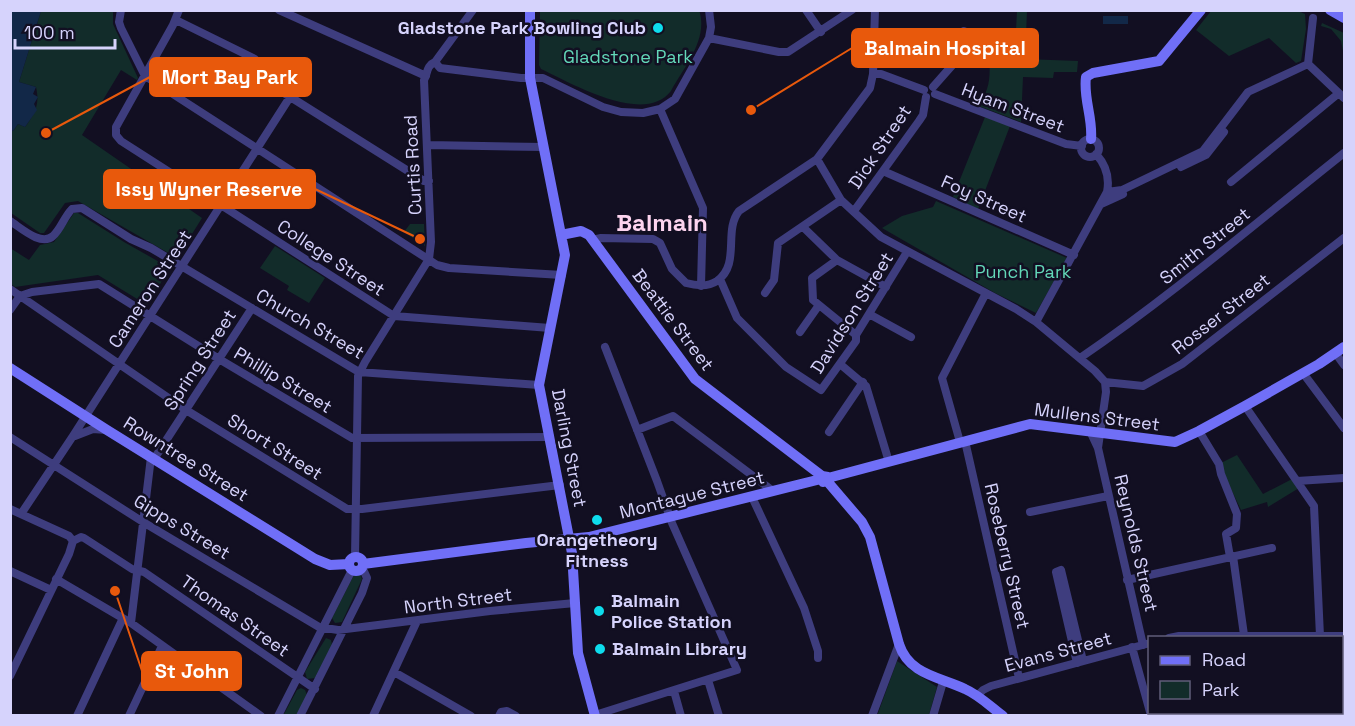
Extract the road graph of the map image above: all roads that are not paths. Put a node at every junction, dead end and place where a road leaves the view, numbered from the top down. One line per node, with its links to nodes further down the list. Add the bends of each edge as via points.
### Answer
1 (121, 10): 21 (street, via 121,28)
2 (179, 10): 14 (street)
3 (279, 10): 22 (street)
4 (473, 10): 18 (street)
5 (530, 10): 23 (street, Darling Street)
6 (709, 10): 17 (street)
7 (806, 10): 16 (street)
8 (852, 10): 16 (street)
9 (875, 10): 20 (street)
10 (1201, 10): 29 (street, via 1159,62 1086,77 1092,128)
11 (1330, 10): 13 (street)
12 (1313, 18): 19 (street)
13 (1344, 18)
14 (176, 20): 21 (street); 27 (street, via 255,59 257,76)
15 (964, 31): 24 (street, via 956,61)
16 (821, 32): 17 (street, via 788,52)
17 (709, 38): 28 (street, via 675,99)
18 (435, 62): 22 (street); 23 (street, via 440,68)
19 (1308, 64): 26 (street); 33 (street, via 1248,92)
20 (873, 74): 25 (street); 36 (street, via 870,88)
21 (145, 76): 32 (street); 43 (street, College Street, via 116,127 116,135)
22 (426, 76): 30 (street, Curtis Road)
23 (530, 78): 28 (street, via 543,78 621,112); 31 (street, Darling Street)
24 (934, 91): 25 (street, via 931,98); 29 (street, Hyam Street, via 1066,144)
25 (925, 93): 37 (street, Dick Street, via 923,115)
26 (1342, 96): 39 (street)
27 (290, 97): 32 (street, Cameron Street); 38 (street)
28 (660, 109): 57 (street, via 703,208)
29 (1086, 143): 35 (street, via 1098,144); 35 (street, via 1083,152)
30 (428, 145): 31 (street); 38 (street, Curtis Road)
31 (544, 147): 47 (street, Darling Street)
32 (256, 148): 43 (street, Cameron Street); 52 (street)
33 (1204, 153): 40 (street, via 1122,190); 42 (street)
34 (1344, 153): 76 (street, Smith Street, via 1181,285)
35 (1096, 154): 40 (street, via 1108,176)
36 (817, 159): 41 (street); 56 (street, via 739,211 734,219 729,264)
37 (883, 171): 44 (street, Dick Street); 51 (street, Foy Street)
38 (429, 182): 52 (street, Curtis Road)
39 (1231, 182)
40 (1107, 192): 42 (street)
41 (841, 200): 44 (street); 46 (street)
42 (1101, 204): 51 (street)
43 (222, 205): 54 (street, Cameron Street); 68 (street, College Street)
44 (854, 211): 50 (street, via 881,237)
45 (10, 221): 54 (street, Church Street, via 47,240 72,209 82,208)
46 (803, 227): 53 (street); 61 (street, via 778,243 774,280)
47 (561, 235): 49 (street, via 581,231); 55 (street, Darling Street, via 565,255)
48 (1344, 238): 85 (street, Rosser Street, via 1182,364 1143,386)
49 (592, 240): 57 (street, via 657,241 682,280); 104 (street, Beattie Street, via 695,379)
50 (907, 252): 58 (street, Davidson Street); 60 (street)
51 (1074, 255): 69 (street)
52 (429, 259): 55 (street, via 445,267); 68 (street, Curtis Road)
53 (837, 260): 58 (street); 63 (street, via 812,278)
54 (182, 266): 64 (street, Church Street); 67 (street, Cameron Street)
55 (562, 275): 70 (street, Darling Street)
56 (720, 279): 57 (street); 79 (street, Davidson Street, via 737,318 786,367 821,390)
57 (701, 286)
58 (886, 286): 66 (street, Davidson Street)
59 (10, 289): 62 (street, Short Street)
60 (986, 293): 69 (street); 100 (street, Roseberry Street, via 942,378)
61 (765, 294)
62 (20, 296): 65 (street); 67 (street, Phillip Street, via 99,284); 78 (street, Short Street)
63 (816, 303): 71 (street); 72 (street)
64 (252, 308): 77 (street, Spring Street); 82 (street, Church Street)
65 (10, 310)
66 (869, 314): 72 (street, Davidson Street); 73 (street)
67 (150, 316): 77 (street, Phillip Street); 78 (street, Cameron Street)
68 (394, 316): 70 (street, College Street); 82 (street, Curtis Road)
69 (1036, 322): 76 (street)
70 (550, 328): 86 (street, Darling Street)
71 (800, 332)
72 (856, 335): 79 (street, Davidson Street)
73 (911, 337)
74 (605, 347): 92 (street)
75 (1340, 350): 80 (street); 83 (street, Mullens Street)
76 (1080, 358): 85 (street)
77 (219, 359): 88 (street, Spring Street); 99 (street, Phillip Street)
78 (120, 364): 88 (street, Short Street); 89 (street, Cameron Street)
79 (840, 364): 84 (street)
80 (1344, 366)
81 (10, 368): 89 (street, Rowntree Street)
82 (359, 372): 86 (street, Church Street); 99 (street)
83 (1303, 373): 87 (street, Mullens Street); 90 (street)
84 (863, 382): 94 (street); 102 (street)
85 (1105, 382): 95 (street, Reynolds Street)
86 (539, 385): 98 (street, Darling Street)
87 (1245, 406): 93 (street, Mullens Street); 106 (street)
88 (186, 410): 101 (street, Spring Street); 112 (street, Short Street, via 347,509)
89 (86, 417): 91 (street, Rowntree Street); 96 (street, Cameron Street)
90 (1344, 428)
91 (107, 430): 96 (street, via 93,429); 101 (street, Rowntree Street)
92 (638, 430): 108 (street, via 673,416); 115 (street)
93 (1199, 431): 95 (street, Mullens Street, via 1170,442); 120 (street, via 1219,464 1237,514 1236,528 1226,534)
94 (829, 432)
95 (1096, 432): 100 (street, Mullens Street, via 1030,424); 109 (street, Reynolds Street)
96 (73, 436): 103 (street, Cameron Street)
97 (10, 437): 103 (street, Gipps Street)
98 (550, 437): 99 (street, Phillip Street); 107 (street, Darling Street)
99 (357, 439): 112 (street)
100 (963, 441): 102 (street, Mullens Street); 148 (street, Roseberry Street)
101 (153, 458): 116 (street, Spring Street); 121 (street, Rowntree Street, via 315,559 330,565)
102 (889, 462): 104 (street, Mullens Street)
103 (54, 465): 114 (street, Cameron Street); 116 (street, Gipps Street)
104 (824, 478): 108 (street, Montague Street); 138 (street, Beattie Street, via 870,537)
105 (1344, 478): 106 (street)
106 (1297, 481): 136 (street, via 1314,506)
107 (560, 485): 112 (street, Short Street); 117 (street, Darling Street)
108 (773, 491): 110 (street, Montague Street)
109 (1108, 496): 113 (street); 125 (street, Reynolds Street)
110 (752, 497): 115 (street, Montague Street); 142 (street, via 804,608)
111 (10, 509): 114 (street, Thomas Street)
112 (355, 509): 121 (street)
113 (1030, 512)
114 (21, 514): 118 (street, Thomas Street)
115 (670, 517): 117 (street, Montague Street); 149 (street, via 737,670)
116 (143, 522): 122 (street, Spring Street); 131 (street, Gipps Street)
117 (570, 539): 121 (street, Rowntree Street); 127 (street, Darling Street)
118 (73, 541): 122 (street, Thomas Street, via 84,538); 124 (street)
119 (1272, 548): 120 (street)
120 (1232, 557): 125 (street); 135 (street)
121 (356, 564): 131 (street); 132 (street, via 368,578)
122 (137, 570): 129 (street, Spring Street); 147 (street, Thomas Street)
123 (10, 571): 126 (street)
124 (56, 579): 126 (street); 129 (street)
125 (1127, 580): 139 (street, Reynolds Street)
126 (51, 590): 144 (street)
127 (575, 603): 130 (street, North Street); 165 (street, Darling Street, via 578,653)
128 (1069, 614): 143 (street)
129 (127, 621): 140 (street); 156 (street, Spring Street)
130 (417, 621): 132 (street, North Street); 145 (street)
131 (323, 627): 132 (street, Gipps Street); 147 (street)
132 (344, 628): 151 (street)
133 (1179, 636): 134 (street)
134 (1226, 636): 135 (street)
135 (1244, 636)
136 (1320, 636): 137 (street)
137 (1344, 636)
138 (898, 644): 150 (street, Beattie Street, via 907,660); 168 (street)
139 (1146, 644): 141 (street, Evans Street)
140 (162, 646): 157 (street); 158 (street)
141 (1132, 648): 143 (street, Evans Street); 154 (street)
142 (818, 658)
143 (1080, 662): 148 (street, Evans Street)
144 (13, 663): 146 (street)
145 (394, 672): 161 (street); 162 (street)
146 (10, 676)
147 (297, 678): 151 (street, Thomas Street); 159 (street)
148 (1019, 678): 153 (street, Evans Street, via 988,687)
149 (708, 680): 152 (street); 167 (street)
150 (943, 682): 153 (street, Beattie Street); 169 (street)
151 (315, 689): 160 (street)
152 (674, 691): 165 (street); 166 (street)
153 (977, 696): 155 (street, Beattie Street)
154 (1148, 706)
155 (1000, 714)
156 (77, 716)
157 (129, 716)
158 (261, 716)
159 (278, 716)
160 (300, 716)
161 (373, 716)
162 (471, 716)
163 (499, 716): 164 (street, via 501,711 507,711)
164 (516, 716)
165 (594, 716)
166 (681, 716)
167 (719, 716)
168 (872, 716)
169 (933, 716)

